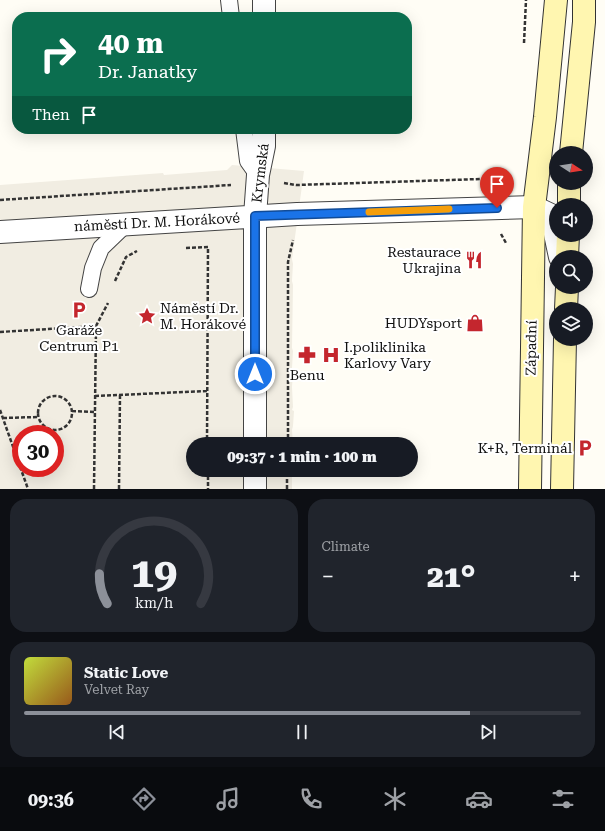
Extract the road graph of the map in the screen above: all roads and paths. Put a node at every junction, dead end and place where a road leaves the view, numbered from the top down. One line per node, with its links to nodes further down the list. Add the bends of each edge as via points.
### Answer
1 (229, 0): 6 (lane)
2 (264, 0): 7 (street)
3 (526, 0): 8 (path)
4 (556, 0): 17 (street, Západní)
5 (584, 0): 11 (street)
6 (230, 12)
7 (264, 12)
8 (524, 47)
9 (245, 134): 12 (lane, via 248,161)
10 (264, 134): 12 (street, Krymská)
11 (572, 146)
12 (258, 175): 18 (street, Krymská)
13 (281, 177): 14 (path, via 284,183 296,185)
14 (515, 178)
15 (235, 183): 16 (path, via 229,186)
16 (0, 200)
17 (534, 207): 18 (street); 25 (street, via 552,215); 49 (street, Západní)
18 (255, 216): 19 (street, náměstí Dr. M. Horákové); 38 (street, náměstí Dr. M. Horákové)
19 (126, 224): 20 (street, náměstí Dr. M. Horákové); 26 (lane, via 101,248 93,268)
20 (0, 232)
21 (498, 232): 24 (path, via 501,233)
22 (294, 238): 39 (path, via 288,262)
23 (208, 247): 29 (path)
24 (508, 248)
25 (559, 250)
26 (89, 289)
27 (96, 326): 31 (path)
28 (565, 346): 50 (street)
29 (207, 391): 30 (path); 37 (path)
30 (120, 395): 31 (path); 45 (path)
31 (95, 396): 34 (path)
32 (0, 410): 36 (path)
33 (72, 411): 34 (path); 35 (path, via 72,417 66,427 54,430 44,427); 35 (path, via 71,405 63,397 52,395 42,401 37,411)
34 (94, 412): 44 (path)
35 (38, 417): 36 (path)
36 (3, 418): 43 (path)
37 (207, 437)
38 (255, 437)
39 (288, 437)
40 (208, 477): 46 (path)
41 (255, 477): 47 (street)
42 (287, 477): 48 (path)
43 (28, 489)
44 (94, 489)
45 (120, 489)
46 (208, 489)
47 (255, 489)
48 (287, 489)
49 (530, 489)
50 (562, 489)

